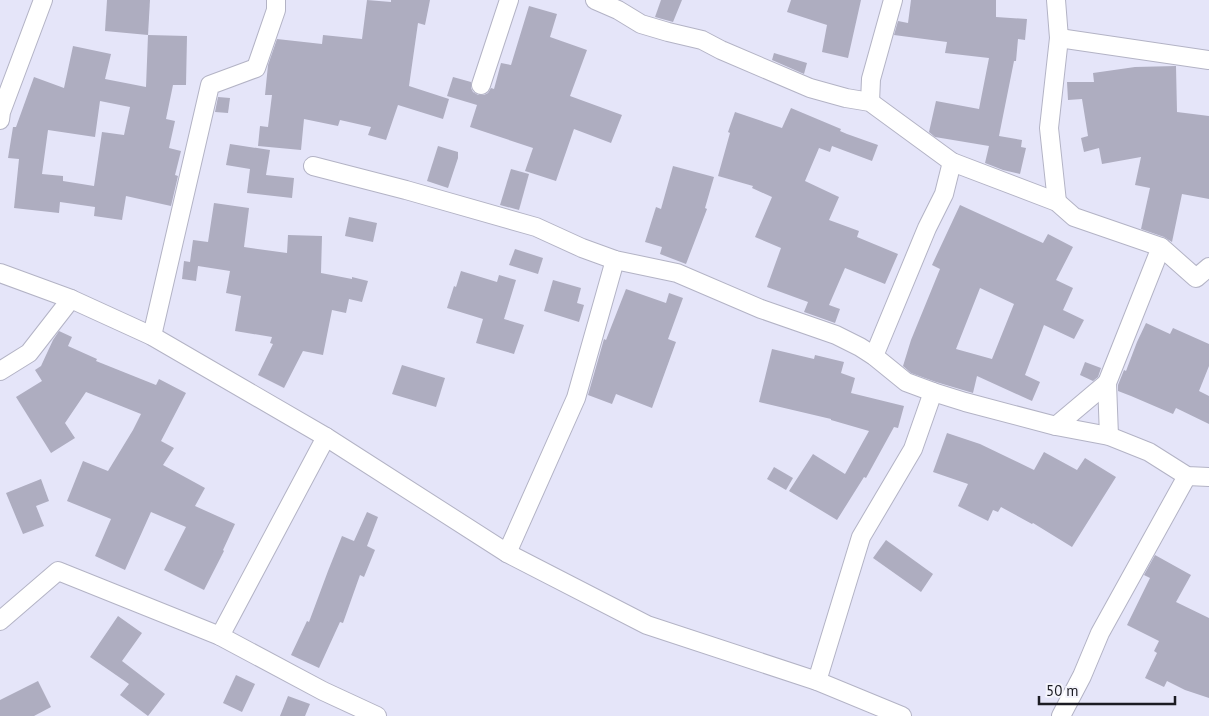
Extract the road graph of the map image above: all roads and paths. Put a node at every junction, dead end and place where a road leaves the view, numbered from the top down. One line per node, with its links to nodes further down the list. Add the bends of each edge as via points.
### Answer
1 (42, 0): 11 (street)
2 (276, 0): 20 (street, via 276,10 256,68 210,85)
3 (509, 0): 9 (street)
4 (595, 0): 10 (street, via 641,24 702,40 810,88)
5 (893, 0): 10 (street, via 872,79)
6 (1056, 0): 7 (street)
7 (1060, 38): 8 (street); 14 (street, via 1049,128)
8 (1209, 60)
9 (481, 85)
10 (870, 102): 12 (street)
11 (0, 120)
12 (952, 162): 14 (street); 21 (street, via 944,194)
13 (313, 166): 16 (street, via 536,227)
14 (1057, 202): 15 (street, via 1074,217)
15 (1161, 247): 18 (street); 23 (street)
16 (615, 260): 21 (street, via 677,273 761,309 836,335); 30 (street, via 576,398)
17 (0, 273): 19 (street)
18 (1205, 276)
19 (71, 299): 20 (street); 22 (street, via 29,353)
20 (152, 336): 27 (street)
21 (874, 356): 24 (street, via 906,382)
22 (0, 371)
23 (1107, 383): 25 (street); 26 (street)
24 (933, 392): 25 (street); 33 (street, via 913,449 861,537)
25 (1056, 426): 26 (street)
26 (1109, 436): 28 (street, via 1149,452)
27 (326, 437): 30 (street); 32 (street)
28 (1187, 476): 29 (street); 36 (street, via 1100,633)
29 (1209, 477)
30 (507, 553): 33 (street, via 647,624)
31 (0, 621): 32 (street, via 58,571)
32 (220, 636): 34 (street)
33 (817, 681): 35 (street)
34 (377, 716)
35 (902, 716)
36 (1061, 716)

